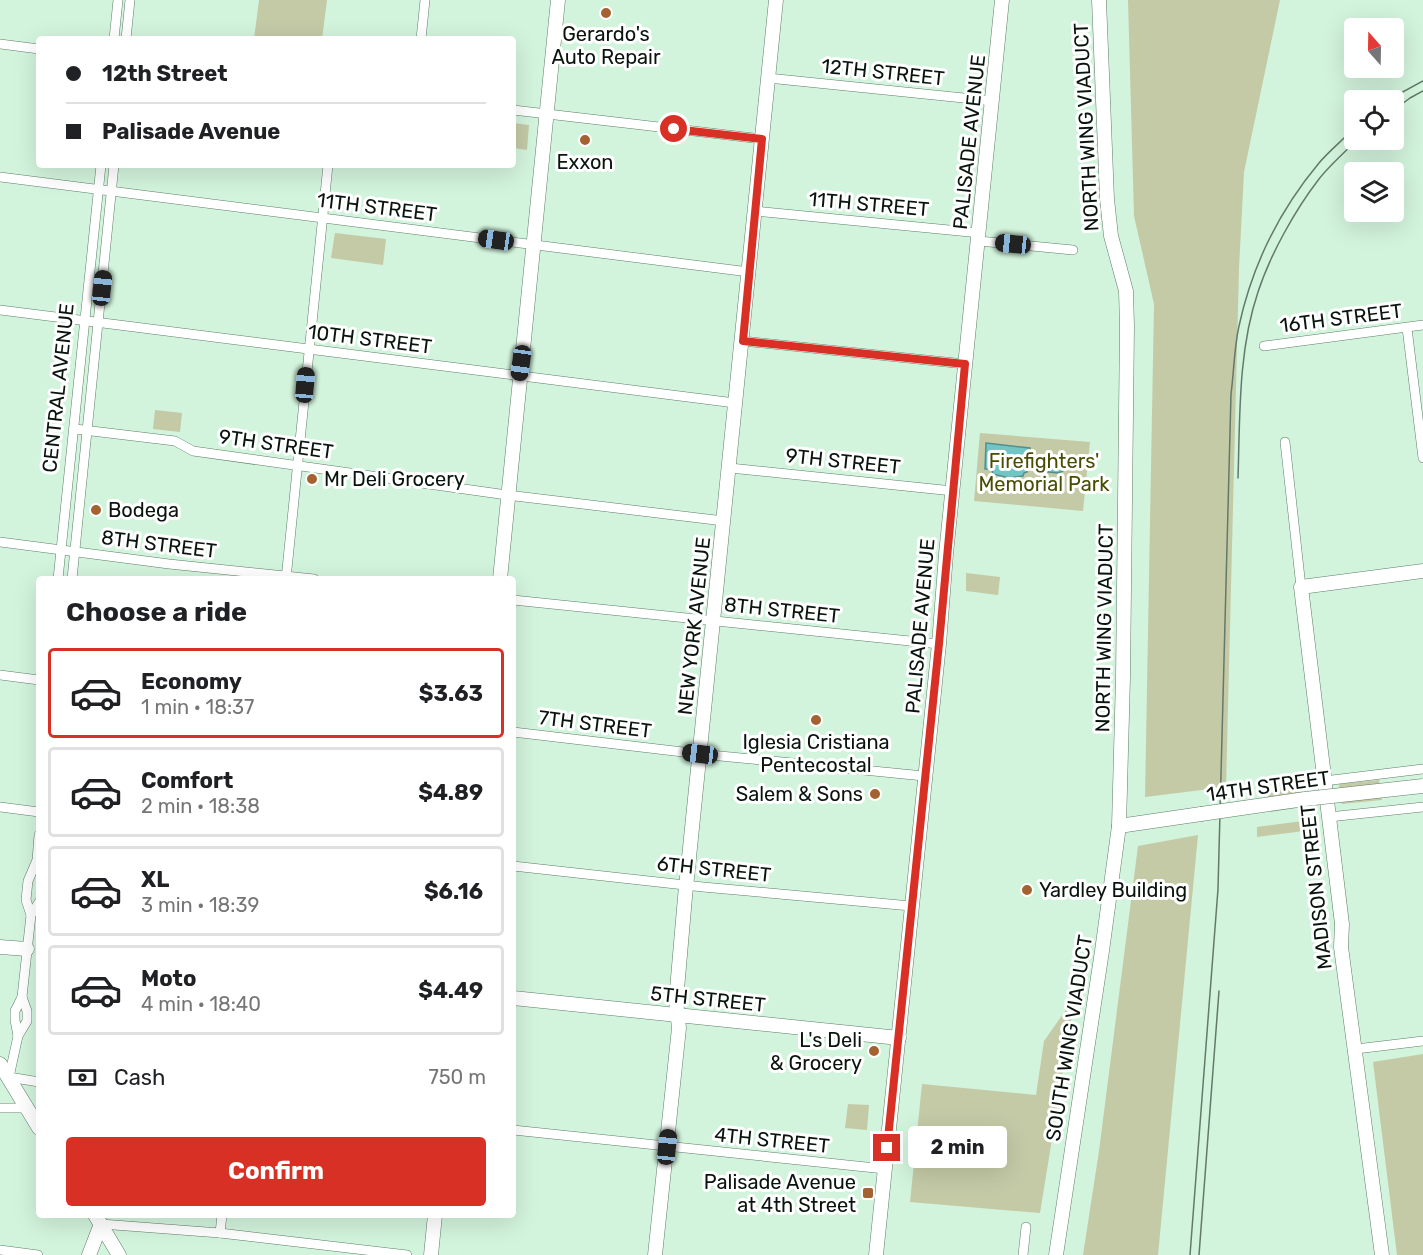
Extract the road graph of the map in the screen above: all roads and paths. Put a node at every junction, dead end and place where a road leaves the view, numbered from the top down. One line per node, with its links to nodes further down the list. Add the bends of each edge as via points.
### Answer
1 (118, 0): 8 (street)
2 (130, 0): 9 (street)
3 (425, 0): 10 (street)
4 (558, 0): 16 (street)
5 (776, 0): 13 (street, NEW YORK AVENUE)
6 (1002, 0): 14 (street, PALISADE AVENUE)
7 (1099, 0): 75 (street, NORTH WING VIADUCT, via 1107,199 1111,237 1126,291 1127,327)
8 (114, 36)
9 (126, 36)
10 (421, 36)
11 (0, 44): 12 (street)
12 (36, 49)
13 (768, 78): 14 (street, 12TH STREET); 17 (street, NEW YORK AVENUE)
14 (993, 101): 26 (street, PALISADE AVENUE)
15 (516, 110): 16 (street)
16 (546, 114): 17 (street); 27 (street)
17 (762, 139): 24 (street, NEW YORK AVENUE)
18 (101, 168): 22 (street, CENTRAL AVENUE)
19 (114, 168): 23 (street, CENTRAL AVENUE)
20 (328, 168): 25 (street)
21 (0, 177): 22 (street, 11TH STREET)
22 (99, 190): 23 (street, 11TH STREET); 31 (street, CENTRAL AVENUE)
23 (112, 192): 25 (street, 11TH STREET); 32 (street, CENTRAL AVENUE)
24 (755, 211): 26 (street, 11TH STREET); 29 (street, NEW YORK AVENUE)
25 (321, 218): 27 (street, 11TH STREET); 37 (street)
26 (979, 237): 28 (street, 11TH STREET); 38 (street, PALISADE AVENUE)
27 (533, 245): 29 (street, 11TH STREET); 39 (street)
28 (1073, 250)
29 (749, 272): 35 (street, NEW YORK AVENUE)
30 (0, 310): 31 (street, 10TH STREET)
31 (84, 320): 32 (street, 10TH STREET); 41 (street, CENTRAL AVENUE)
32 (98, 322): 37 (street, 10TH STREET); 42 (street, CENTRAL AVENUE)
33 (1423, 325): 34 (street, 16TH STREET)
34 (1407, 328): 36 (street, 16TH STREET); 44 (street)
35 (743, 341): 38 (street); 40 (street, NEW YORK AVENUE)
36 (1264, 346)
37 (309, 349): 39 (street, 10TH STREET); 45 (street)
38 (965, 364): 47 (street, PALISADE AVENUE)
39 (519, 377): 40 (street, 10TH STREET); 48 (street)
40 (735, 403): 46 (street, NEW YORK AVENUE)
41 (75, 429): 42 (street, 9TH STREET); 51 (street, CENTRAL AVENUE)
42 (88, 431): 45 (street, 9TH STREET, via 175,441 194,451); 52 (street, CENTRAL AVENUE)
43 (1285, 442): 59 (street, MADISON STREET)
44 (1423, 458)
45 (297, 464): 48 (street, 9TH STREET); 57 (street)
46 (730, 468): 47 (street, 9TH STREET); 49 (street, NEW YORK AVENUE)
47 (953, 491): 62 (street, PALISADE AVENUE)
48 (507, 495): 49 (street, 9TH STREET); 58 (street)
49 (723, 521): 61 (street, NEW YORK AVENUE)
50 (0, 542): 51 (street, 8TH STREET)
51 (61, 550): 52 (street, 8TH STREET); 54 (street, CENTRAL AVENUE)
52 (75, 551): 55 (street, CENTRAL AVENUE); 56 (street, 8TH STREET)
53 (1423, 571): 59 (street)
54 (58, 576)
55 (72, 576)
56 (269, 576)
57 (286, 576)
58 (500, 576)
59 (1301, 587): 69 (street, MADISON STREET)
60 (516, 600): 61 (street, 8TH STREET)
61 (713, 621): 62 (street, 8TH STREET); 66 (street, NEW YORK AVENUE)
62 (939, 644): 68 (street, PALISADE AVENUE)
63 (0, 675): 64 (street)
64 (36, 680)
65 (516, 732): 66 (street, 7TH STREET)
66 (700, 754): 68 (street, 7TH STREET); 78 (street, NEW YORK AVENUE)
67 (1423, 770): 69 (street, 14TH STREET)
68 (924, 776): 79 (street, PALISADE AVENUE)
69 (1324, 783): 74 (street, MADISON STREET)
70 (1423, 786): 75 (street, 14TH STREET, bridge)
71 (0, 807): 73 (street)
72 (1423, 807): 74 (street, 14TH STREET)
73 (36, 812)
74 (1329, 818): 88 (street, MADISON STREET, via 1342,924 1341,947)
75 (1119, 826): 112 (street, SOUTH WING VIADUCT)
76 (36, 862): 81 (street, via 26,900)
77 (516, 866): 78 (street, 6TH STREET)
78 (687, 885): 79 (street, 6TH STREET); 85 (street, NEW YORK AVENUE, via 676,1001)
79 (911, 906): 86 (street, PALISADE AVENUE)
80 (36, 907): 81 (street)
81 (31, 915): 83 (street)
82 (0, 947): 83 (street)
83 (27, 949): 90 (street, via 22,997 27,1021 18,1036)
84 (516, 998): 85 (street, 5TH STREET)
85 (678, 1016): 86 (street, 5TH STREET); 96 (street, NEW YORK AVENUE)
86 (899, 1038): 97 (street, PALISADE AVENUE)
87 (1423, 1041): 88 (street)
88 (1356, 1049): 113 (street, MADISON STREET)
89 (0, 1064): 90 (street)
90 (9, 1077): 91 (street); 93 (street)
91 (36, 1082)
92 (0, 1108): 93 (street)
93 (26, 1108): 94 (street)
94 (36, 1123)
95 (516, 1130): 96 (street, 4TH STREET)
96 (667, 1147): 97 (street, 4TH STREET); 109 (street, NEW YORK AVENUE)
97 (885, 1169): 110 (street, PALISADE AVENUE)
98 (222, 1218): 102 (street)
99 (435, 1218): 108 (street)
100 (98, 1219): 102 (street); 104 (street); 106 (street)
101 (1026, 1227): 111 (street)
102 (220, 1233): 107 (street)
103 (0, 1250): 105 (street)
104 (93, 1252)
105 (38, 1255)
106 (119, 1255)
107 (407, 1255)
108 (431, 1255)
109 (656, 1255)
110 (876, 1255)
111 (1023, 1255)
112 (1056, 1255)
113 (1382, 1255)

